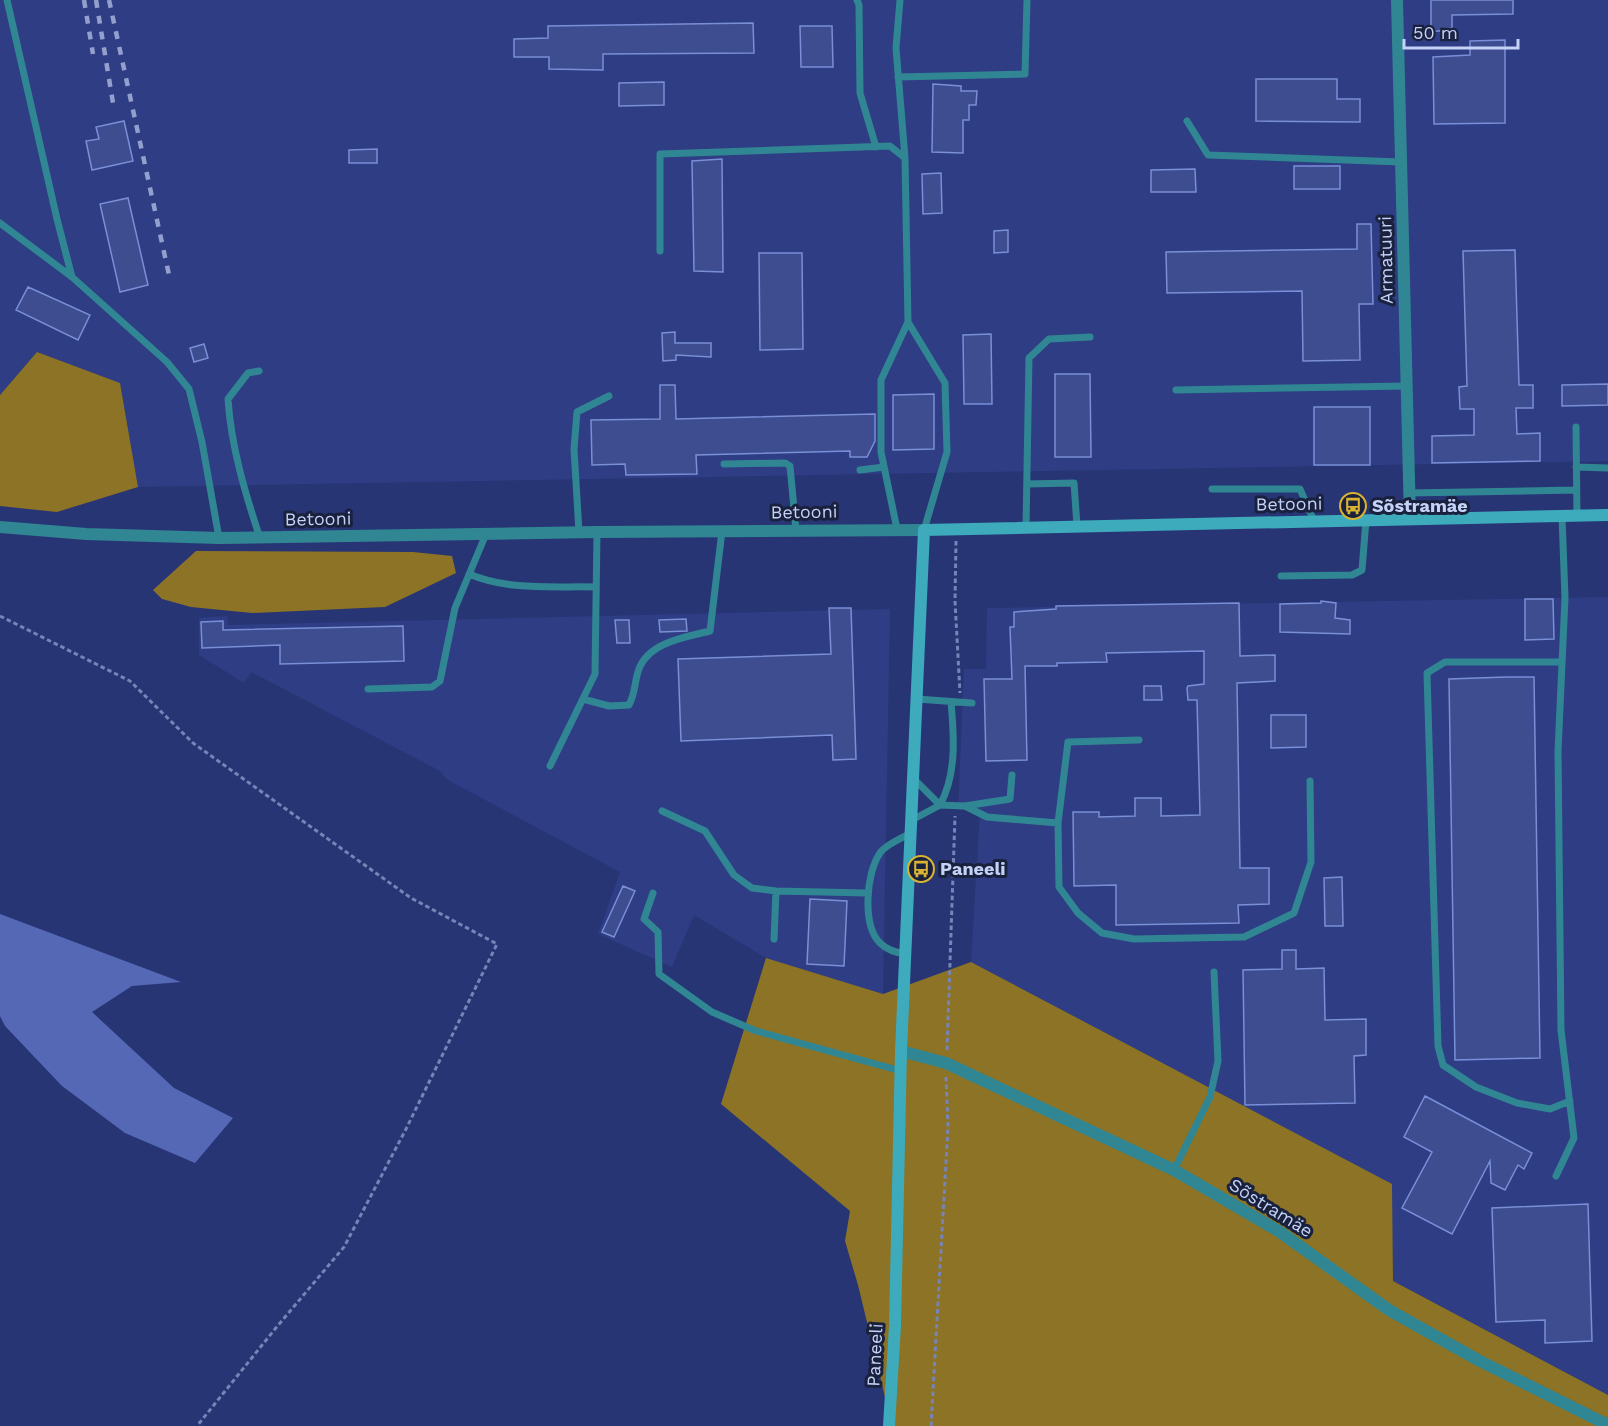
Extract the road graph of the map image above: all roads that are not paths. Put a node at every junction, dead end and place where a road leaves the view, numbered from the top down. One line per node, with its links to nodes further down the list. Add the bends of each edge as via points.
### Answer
1 (7, 0): 13 (lane)
2 (857, 0): 8 (lane, via 860,93)
3 (900, 0): 6 (lane)
4 (1027, 0): 6 (lane, via 1024,74)
5 (1397, 0): 10 (street, Armatuuri)
6 (898, 77): 9 (lane)
7 (1187, 121): 10 (lane, via 1208,155)
8 (876, 147): 9 (lane, via 890,146); 12 (lane, via 660,154)
9 (905, 158): 14 (lane)
10 (1401, 162): 17 (street, Armatuuri)
11 (0, 223): 13 (lane)
12 (660, 251)
13 (72, 277): 46 (lane, via 167,362 189,389)
14 (908, 322): 23 (lane, via 881,380); 41 (lane, via 945,383 947,452)
15 (1090, 337): 26 (lane, via 1049,339 1029,358)
16 (259, 371): 47 (lane, via 248,373 228,399 230,426 247,500)
17 (1407, 386): 18 (lane); 29 (street, Armatuuri)
18 (1176, 390)
19 (609, 396): 43 (lane, via 577,412 574,448)
20 (1576, 427): 22 (lane)
21 (724, 464): 40 (lane, via 790,466)
22 (1576, 467): 24 (lane); 28 (lane)
23 (884, 468): 25 (lane); 39 (lane)
24 (1608, 468)
25 (860, 470)
26 (1027, 484): 36 (lane, via 1074,483); 38 (lane)
27 (1212, 489): 35 (lane, via 1300,489)
28 (1576, 490): 29 (lane); 32 (lane)
29 (1409, 493): 33 (street, Armatuuri)
30 (1608, 515): 32 (street, Betooni)
31 (1562, 516): 32 (street, Betooni); 33 (street, Betooni); 51 (lane)
32 (1577, 516)
33 (1410, 519): 34 (street, Betooni)
34 (1366, 520): 35 (street, Betooni); 49 (lane, via 1362,570 1352,575)
35 (1314, 521): 36 (street, Betooni)
36 (1077, 526): 38 (street, Betooni)
37 (0, 527): 46 (street, Betooni)
38 (1026, 527): 41 (street, Betooni)
39 (897, 529): 40 (street, Betooni); 41 (street, Betooni)
40 (796, 530): 42 (street, Betooni)
41 (924, 530): 54 (street, Paneeli)
42 (722, 531): 44 (street, Betooni); 53 (lane, via 710,631 675,640 650,653 639,669 635,695 629,705 609,706)
43 (579, 532): 44 (street, Betooni); 45 (street, Betooni)
44 (597, 532): 50 (lane)
45 (486, 534): 47 (street, Betooni); 48 (lane)
46 (219, 538): 47 (street, Betooni)
47 (260, 538)
48 (469, 574): 50 (lane, via 517,586); 52 (lane, via 455,608 440,681 432,687)
49 (1281, 576)
50 (596, 587): 53 (lane, via 595,674)
51 (1562, 662): 75 (lane, via 1558,751 1561,1030); 75 (lane, via 1445,662 1427,673 1437,1035 1443,1065 1476,1087 1517,1103 1550,1108)
52 (368, 689)
53 (583, 699): 58 (lane)
54 (917, 699): 55 (lane); 60 (street, Paneeli)
55 (951, 702): 56 (lane); 62 (lane, via 951,770)
56 (972, 703)
57 (1139, 740): 65 (lane, via 1068,742)
58 (550, 766)
59 (1012, 775): 63 (lane, via 1010,800)
60 (914, 778): 62 (lane); 66 (street, Paneeli)
61 (1310, 781): 65 (lane, via 1311,862 1294,913 1244,937 1134,939 1102,933 1078,913 1059,887)
62 (940, 805): 63 (lane); 66 (lane)
63 (965, 806): 65 (lane, via 987,817)
64 (662, 811): 67 (lane, via 705,831 734,875 752,888)
65 (1058, 823)
66 (911, 826): 69 (lane, via 880,852); 71 (street, Paneeli)
67 (776, 891): 69 (lane); 70 (lane)
68 (653, 893): 74 (lane, via 644,919 658,932 659,974 712,1012 756,1031)
69 (867, 893): 71 (lane, via 869,922 878,942)
70 (774, 939)
71 (905, 954): 73 (street, Paneeli)
72 (1214, 972): 76 (lane, via 1218,1060 1210,1097)
73 (901, 1051): 74 (street, Paneeli); 76 (street, Sõstramäe, via 946,1063)
74 (900, 1071): 79 (street, Paneeli)
75 (1570, 1101): 77 (lane, via 1574,1138)
76 (1174, 1170): 78 (street, Sõstramäe, via 1280,1232 1389,1310)
77 (1556, 1176)
78 (1608, 1425)
79 (889, 1426)

